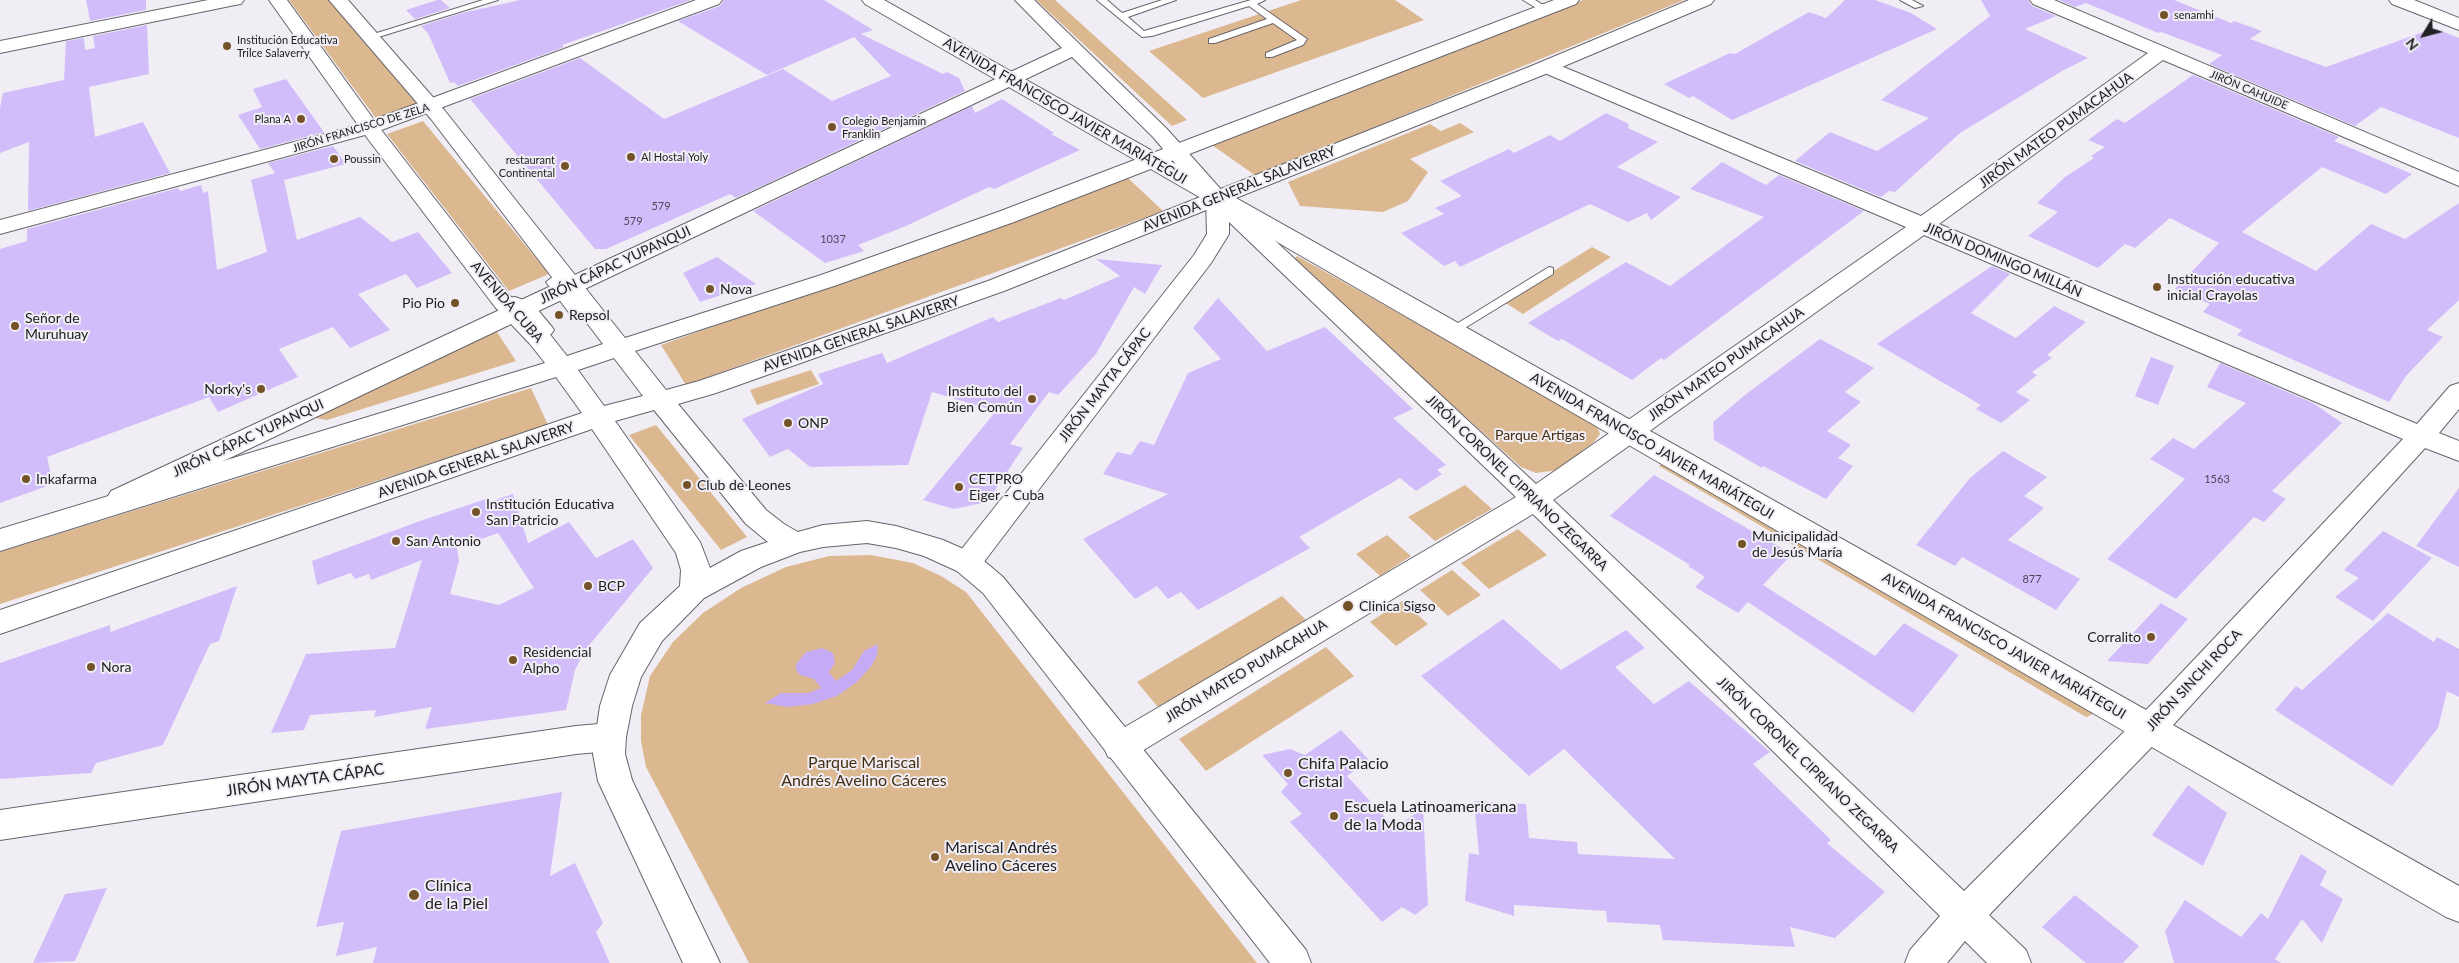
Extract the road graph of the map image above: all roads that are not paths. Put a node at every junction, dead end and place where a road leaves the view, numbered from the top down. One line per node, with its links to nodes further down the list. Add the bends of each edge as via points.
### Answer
1 (235, 0): 25 (street)
2 (278, 0): 32 (street, AVENIDA CUBA)
3 (338, 0): 23 (street)
4 (493, 0): 23 (lane)
5 (713, 0): 31 (street, JIRÓN FRANCISCO DE ZELA)
6 (871, 0): 30 (street, AVENIDA FRANCISCO JAVIER MARIÁTEGUI)
7 (1024, 0): 26 (street, JIRÓN CORONEL CIPRIANO ZEGARRA)
8 (1102, 0): 20 (lane)
9 (1171, 0): 20 (lane)
10 (1260, 0): 17 (lane)
11 (1528, 0): 19 (lane)
12 (1570, 0): 19 (street)
13 (1705, 0): 29 (street, AVENIDA GENERAL SALAVERRY)
14 (1905, 0): 18 (lane)
15 (2039, 0): 27 (street, JIRÓN CAHUIDE)
16 (2398, 0): 22 (street)
17 (1250, 3): 20 (lane, via 1149,34 1142,34); 21 (lane)
18 (1918, 6)
19 (1546, 10): 33 (street)
20 (1121, 16)
21 (1272, 20): 24 (lane); 28 (lane, via 1302,41)
22 (2459, 24)
23 (369, 37): 31 (street)
24 (1212, 41)
25 (0, 47)
26 (1074, 49): 30 (street, JIRÓN CÁPAC YUPANQUI); 33 (street, JIRÓN CORONEL CIPRIANO ZEGARRA)
27 (2162, 52): 35 (street, JIRÓN CAHUIDE); 37 (street, JIRÓN MATEO PUMACAHUA)
28 (1269, 55)
29 (1547, 67): 36 (street, AVENIDA GENERAL SALAVERRY); 37 (street, JIRÓN DOMINGO MILLÁN)
30 (1010, 79): 34 (street, AVENIDA FRANCISCO JAVIER MARIÁTEGUI); 40 (street, JIRÓN CÁPAC YUPANQUI)
31 (430, 107): 32 (street, JIRÓN FRANCISCO DE ZELA); 40 (street)
32 (370, 128): 38 (street, JIRÓN FRANCISCO DE ZELA); 41 (street, AVENIDA CUBA)
33 (1175, 151): 34 (street); 36 (street, JIRÓN CORONEL CIPRIANO ZEGARRA)
34 (1152, 160): 36 (street, AVENIDA FRANCISCO JAVIER MARIÁTEGUI); 43 (street, via 915,250)
35 (2459, 180)
36 (1217, 199): 42 (street, AVENIDA FRANCISCO JAVIER MARIÁTEGUI); 46 (street, AVENIDA GENERAL SALAVERRY, via 987,290 707,387); 51 (street, JIRÓN CORONEL CIPRIANO ZEGARRA); 55 (street, JIRÓN MAYTA CÁPAC, via 1218,234 1203,258)
37 (1922, 226): 48 (street, JIRÓN MATEO PUMACAHUA); 49 (street, JIRÓN DOMINGO MILLÁN)
38 (0, 227)
39 (1549, 271): 42 (lane)
40 (564, 284): 41 (street, JIRÓN CÁPAC YUPANQUI); 43 (street)
41 (515, 307): 44 (street, AVENIDA CUBA); 52 (street, JIRÓN CÁPAC YUPANQUI)
42 (1451, 332): 48 (street, AVENIDA FRANCISCO JAVIER MARIÁTEGUI)
43 (620, 349): 44 (street); 46 (street)
44 (561, 366): 47 (street, AVENIDA CUBA); 52 (street)
45 (2459, 392): 49 (street, JIRÓN SINCHI ROCA)
46 (660, 400): 47 (street, AVENIDA GENERAL SALAVERRY); 54 (street, via 756,518)
47 (598, 417): 56 (street, AVENIDA CUBA, via 690,550 696,570); 57 (street, AVENIDA GENERAL SALAVERRY)
48 (1628, 432): 51 (street, JIRÓN MATEO PUMACAHUA); 58 (street, AVENIDA FRANCISCO JAVIER MARIÁTEGUI)
49 (2421, 436): 50 (street, JIRÓN DOMINGO MILLÁN); 58 (street, JIRÓN SINCHI ROCA)
50 (2459, 452)
51 (1535, 499): 60 (street, JIRÓN MATEO PUMACAHUA); 63 (street, JIRÓN CORONEL CIPRIANO ZEGARRA)
52 (101, 507): 53 (street)
53 (0, 540)
54 (795, 543): 55 (street, via 824,536 867,532 933,548); 56 (street, via 751,559)
55 (967, 562): 60 (street, via 993,585)
56 (694, 590): 59 (street, via 651,632 626,675)
57 (0, 622)
58 (2149, 728): 62 (street, AVENIDA FRANCISCO JAVIER MARIÁTEGUI); 63 (street, JIRÓN SINCHI ROCA)
59 (610, 737): 61 (street, JIRÓN MAYTA CÁPAC); 64 (street, via 609,754 615,781)
60 (1120, 746): 65 (street)
61 (0, 824)
62 (2459, 905)
63 (1964, 916): 66 (street, JIRÓN SINCHI ROCA); 67 (street, JIRÓN CORONEL CIPRIANO ZEGARRA)
64 (702, 963)
65 (1293, 963)
66 (1923, 963)
67 (2013, 963)

